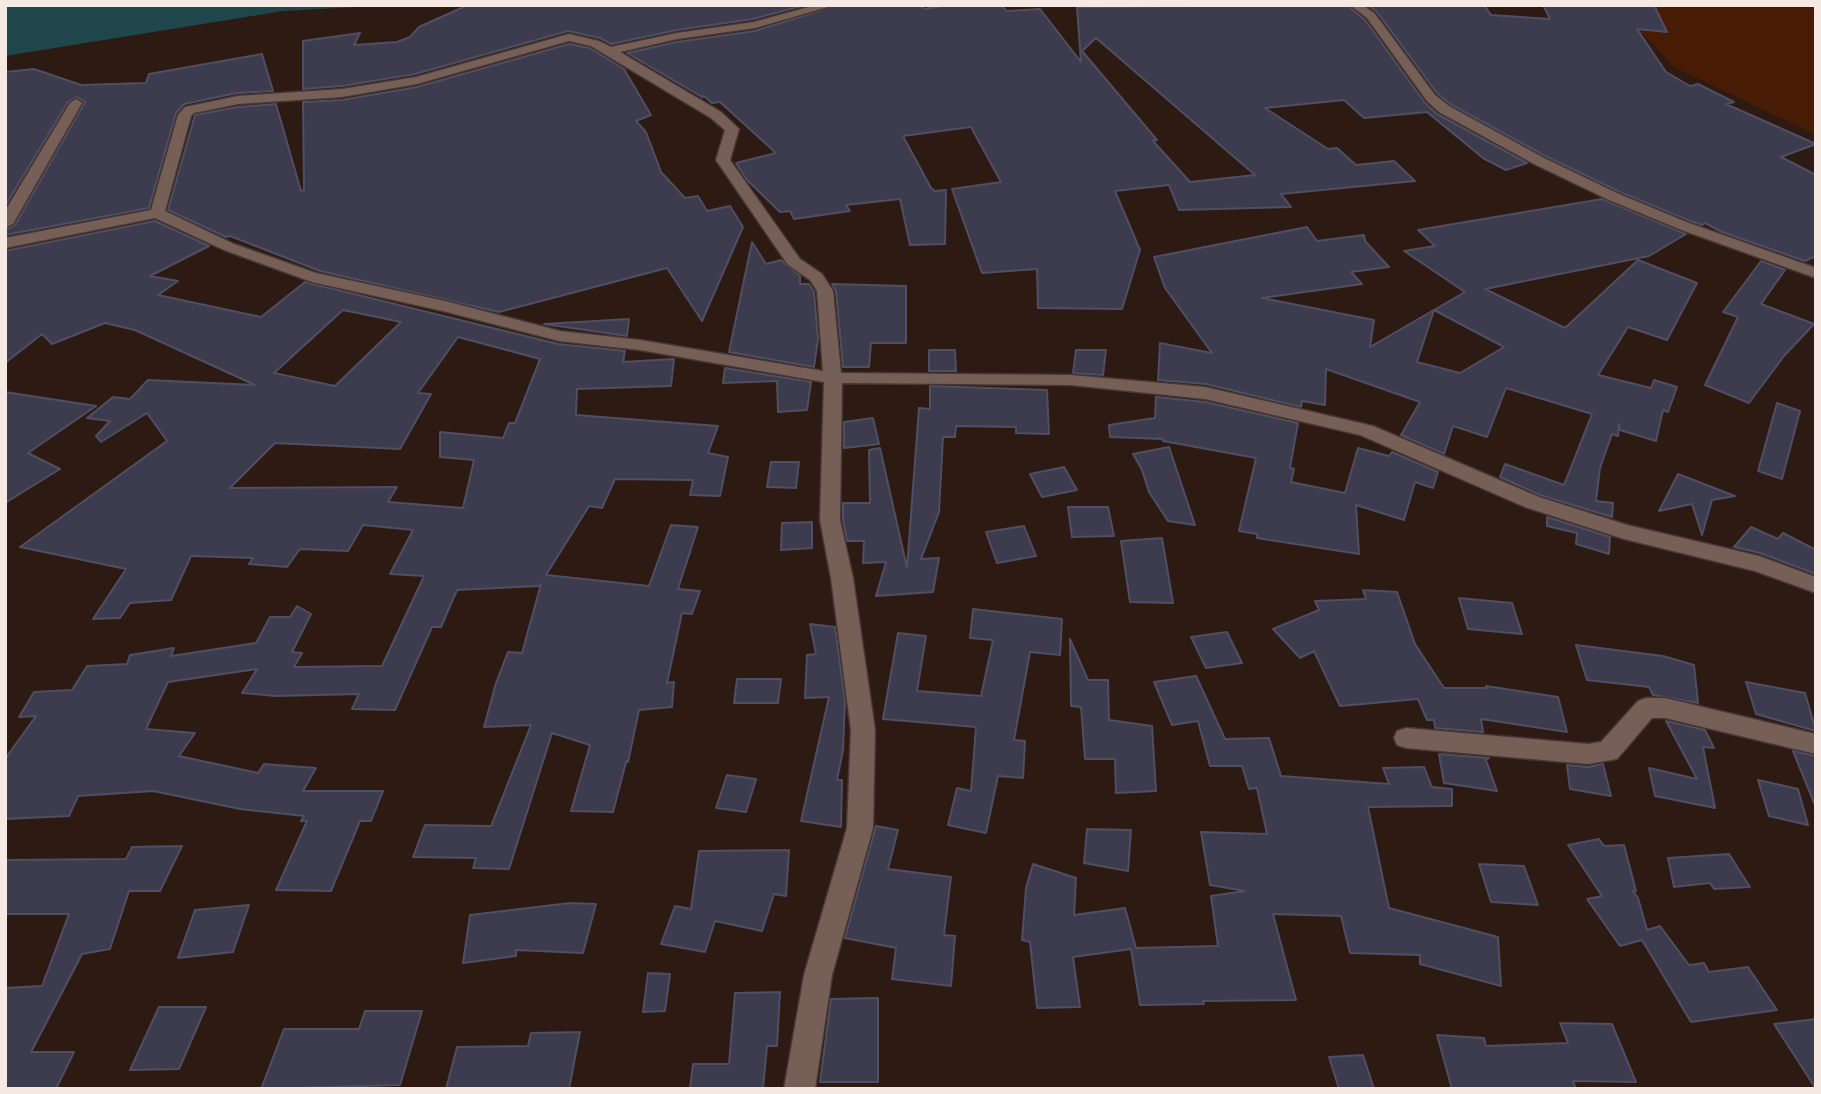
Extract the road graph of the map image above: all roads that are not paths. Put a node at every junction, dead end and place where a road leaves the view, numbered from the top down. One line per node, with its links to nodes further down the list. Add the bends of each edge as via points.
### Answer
1 (830, 5): 3 (street, via 755,25)
2 (1355, 5): 8 (street, via 1371,16 1444,109 1614,197)
3 (608, 51): 5 (street, via 569,37 417,80 342,93 238,100 190,110 184,115); 9 (street, via 732,129 723,160 794,262 816,277 825,291)
4 (76, 103): 6 (street)
5 (157, 213): 7 (street); 9 (street, via 229,247 312,277 559,337 640,345)
6 (5, 224)
7 (5, 243)
8 (1816, 273)
9 (832, 378): 10 (street, via 1070,380 1205,393 1366,430 1532,502 1624,532 1759,564); 13 (street, via 830,520 863,730 860,828 818,975)
10 (1816, 585)
11 (1406, 738): 12 (street, via 1608,752 1646,708 1656,708)
12 (1816, 744)
13 (799, 1089)

